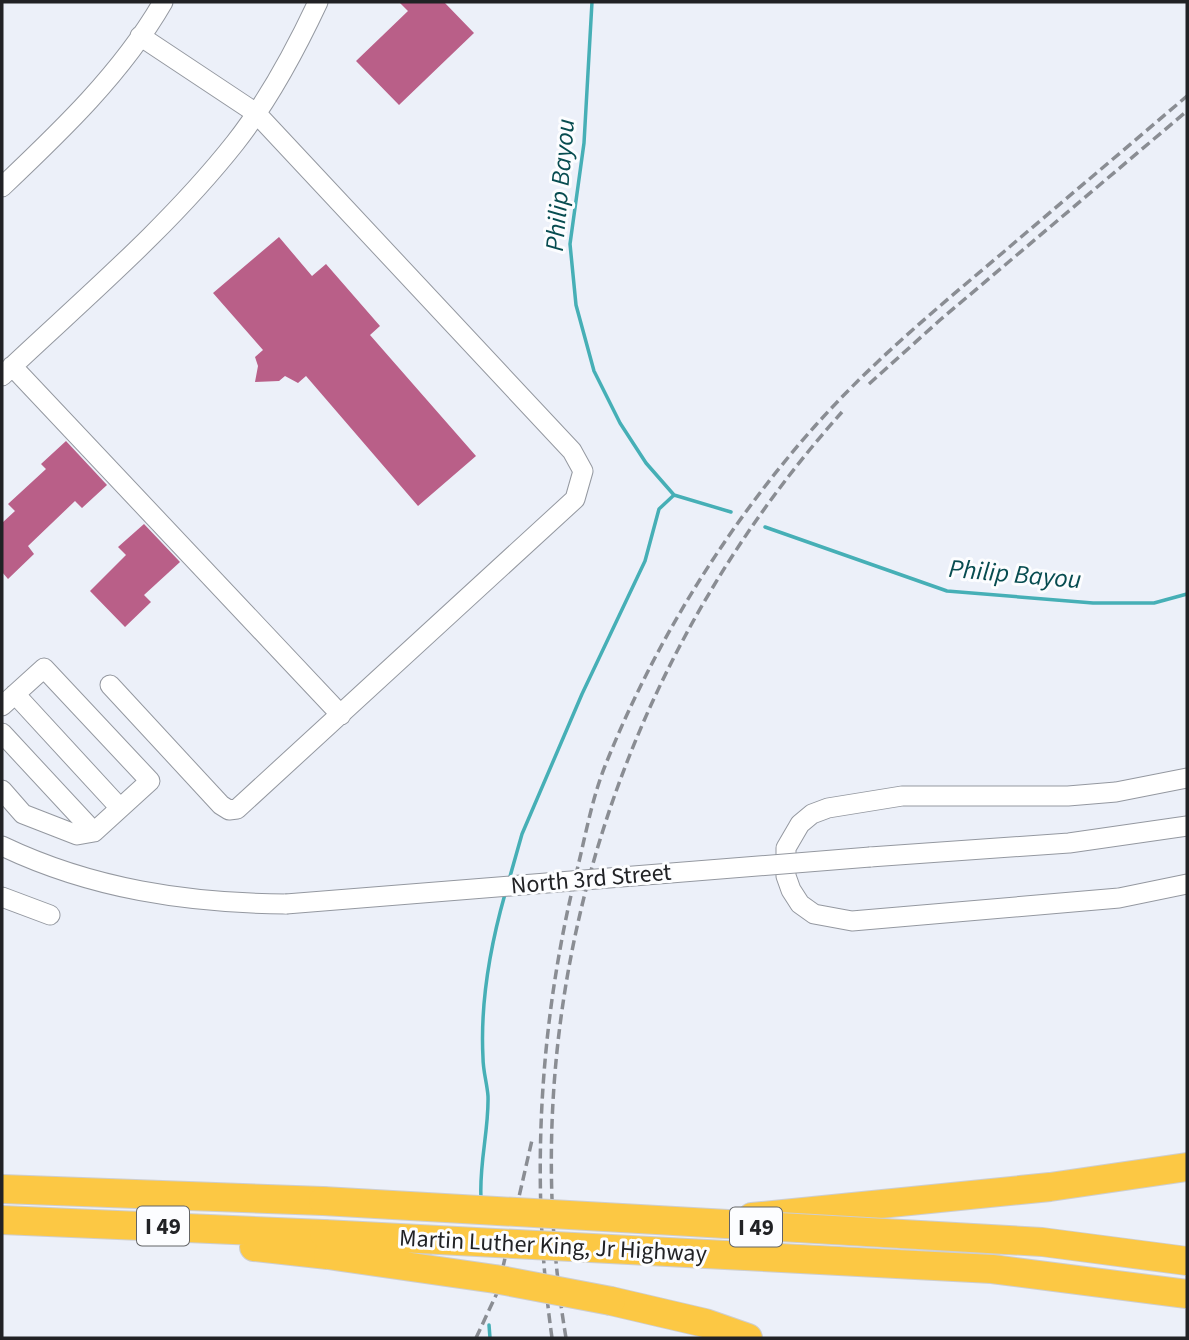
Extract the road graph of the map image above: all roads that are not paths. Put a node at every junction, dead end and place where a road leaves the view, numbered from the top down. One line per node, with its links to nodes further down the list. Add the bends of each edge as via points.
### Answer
1 (163, 2): 3 (street)
2 (318, 2): 4 (street)
3 (140, 36): 4 (street); 5 (street, via 83,107)
4 (256, 113): 6 (street, via 180,206); 9 (street, via 572,451 583,471 575,499)
5 (2, 187)
6 (7, 371): 9 (street)
7 (110, 685): 9 (street, via 229,810 245,804)
8 (9, 700): 13 (street); 13 (street, via 44,668 150,781)
9 (341, 715)
10 (2, 733): 15 (street)
11 (1187, 778): 17 (street, via 1116,792 937,794 828,807 800,824 786,848 785,860 786,876 800,904 814,914 852,921 1119,898)
12 (2, 790): 15 (street, via 23,814 38,821 77,835)
13 (120, 808): 15 (street)
14 (1187, 826): 16 (street, North 3rd Street, bridge, via 1069,843 286,904 161,896 62,871)
15 (94, 832)
16 (2, 846)
17 (1187, 884)
18 (2, 897): 19 (street)
19 (50, 915)
20 (1187, 1167): 23 (highway, bridge)
21 (2, 1189): 23 (highway, Martin Luther King, Jr Highway / I 49, bridge, via 323,1201)
22 (14, 1221): 24 (highway, Martin Luther King, Jr Highway / I 49)
23 (692, 1223): 25 (highway, Martin Luther King, Jr Highway / I 49, bridge, via 1042,1242)
24 (326, 1245): 26 (highway, Martin Luther King, Jr Highway / I 49, bridge, via 992,1269); 27 (highway, bridge)
25 (1187, 1261)
26 (1187, 1294)
27 (611, 1301): 28 (highway); 29 (highway)
28 (700, 1338)
29 (748, 1338)

